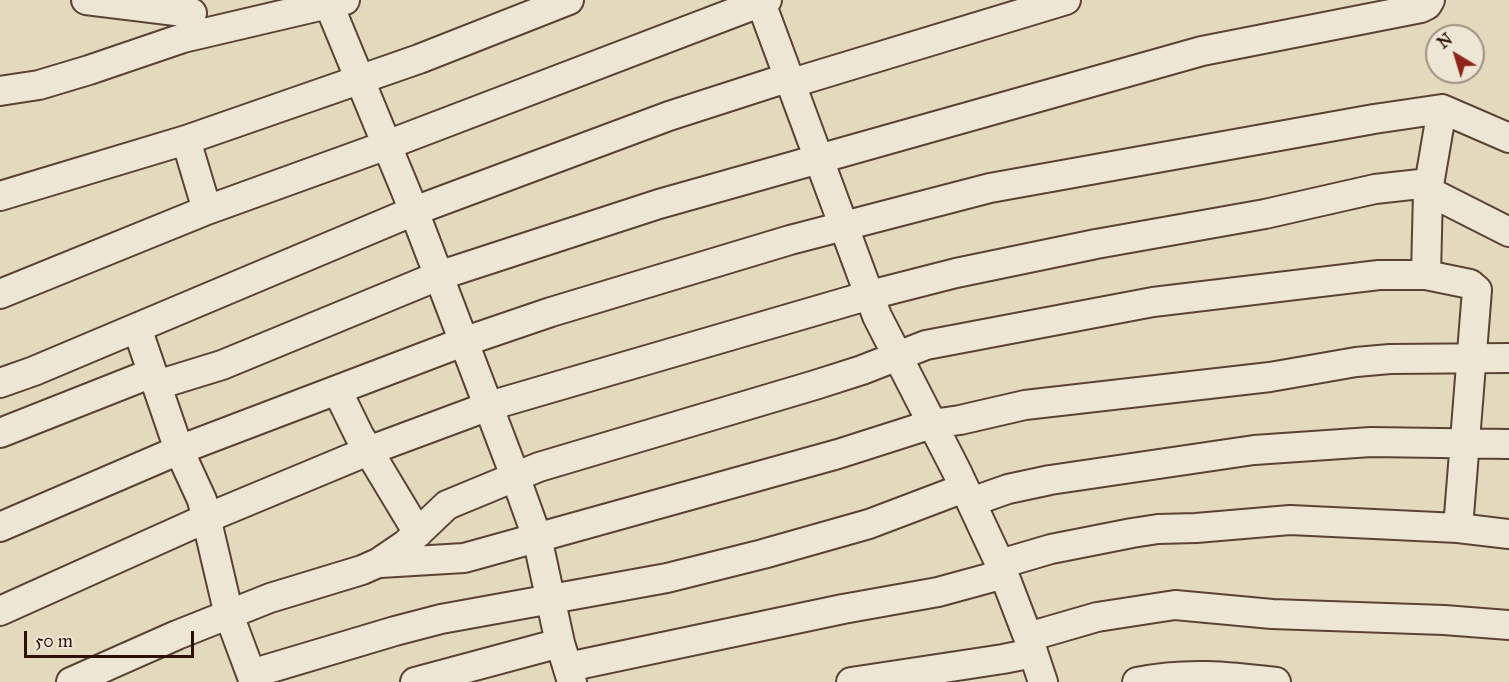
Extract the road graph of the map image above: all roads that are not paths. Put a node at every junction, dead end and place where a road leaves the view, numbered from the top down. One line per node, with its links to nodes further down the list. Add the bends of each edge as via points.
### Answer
1 (86, 0): 7 (street)
2 (569, 0): 8 (street)
3 (763, 0): 9 (street); 14 (street)
4 (1066, 0): 9 (street)
5 (1430, 0): 15 (street, via 1421,8 1202,51)
6 (334, 2): 7 (street); 8 (street)
7 (190, 17): 10 (street, via 89,70)
8 (359, 80): 13 (street); 14 (street)
9 (791, 80): 15 (street); 19 (street, via 669,116)
10 (0, 92)
11 (1442, 110): 12 (street); 16 (street); 20 (street, via 1001,186)
12 (1509, 138)
13 (186, 140): 17 (street); 18 (street)
14 (387, 145): 18 (street); 19 (street)
15 (820, 158): 20 (street); 23 (street, via 648,207)
16 (1429, 187): 21 (street); 22 (street); 25 (street, via 1375,189 956,273)
17 (0, 196)
18 (207, 210): 24 (street)
19 (414, 211): 23 (street); 26 (street)
20 (845, 226): 25 (street); 27 (street, via 551,312)
21 (1509, 232)
22 (1426, 275): 28 (street, via 1379,275 1153,302 926,345); 29 (street, via 1470,284 1477,290)
23 (438, 276): 27 (street); 31 (street, via 222,365)
24 (0, 294)
25 (870, 295): 28 (street); 34 (street)
26 (137, 328): 31 (street); 32 (street)
27 (464, 342): 33 (street); 34 (street)
28 (897, 355): 35 (street); 41 (street, via 815,385)
29 (1472, 358): 30 (street); 35 (street, via 1356,362 1270,377 1025,405); 37 (street)
30 (1509, 358)
31 (154, 379): 36 (street); 39 (street)
32 (0, 383)
33 (337, 390): 39 (street); 40 (street)
34 (489, 406): 40 (street); 41 (street)
35 (932, 424): 42 (street); 48 (street)
36 (0, 433)
37 (1465, 442): 38 (street); 42 (street, via 1371,442 1254,450); 45 (street)
38 (1509, 444)
39 (179, 450): 43 (street); 44 (street)
40 (368, 451): 43 (street); 46 (street)
41 (515, 476): 46 (street, via 447,505); 48 (street)
42 (968, 495): 50 (street); 51 (street, via 668,578)
43 (207, 518): 52 (street); 53 (street)
44 (0, 527)
45 (1458, 528): 47 (street); 50 (street, via 1290,520 1158,529 1051,549)
46 (418, 533): 49 (street)
47 (1509, 534)
48 (537, 537): 49 (street, via 464,558); 51 (street)
49 (378, 563): 53 (street)
50 (1002, 569): 55 (street); 56 (street, via 938,592)
51 (549, 599): 56 (street); 57 (street, via 395,631)
52 (0, 611)
53 (229, 615): 57 (street); 58 (street)
54 (1509, 625): 55 (street, via 1272,614 1174,605 1097,617)
55 (1031, 645): 60 (street, via 1004,659); 61 (street)
56 (567, 664): 59 (street)
57 (253, 678)
58 (71, 682)
59 (415, 682)
60 (852, 682)
61 (1043, 682)
62 (1137, 682): 63 (street, via 1177,675 1208,675)
63 (1276, 682)

